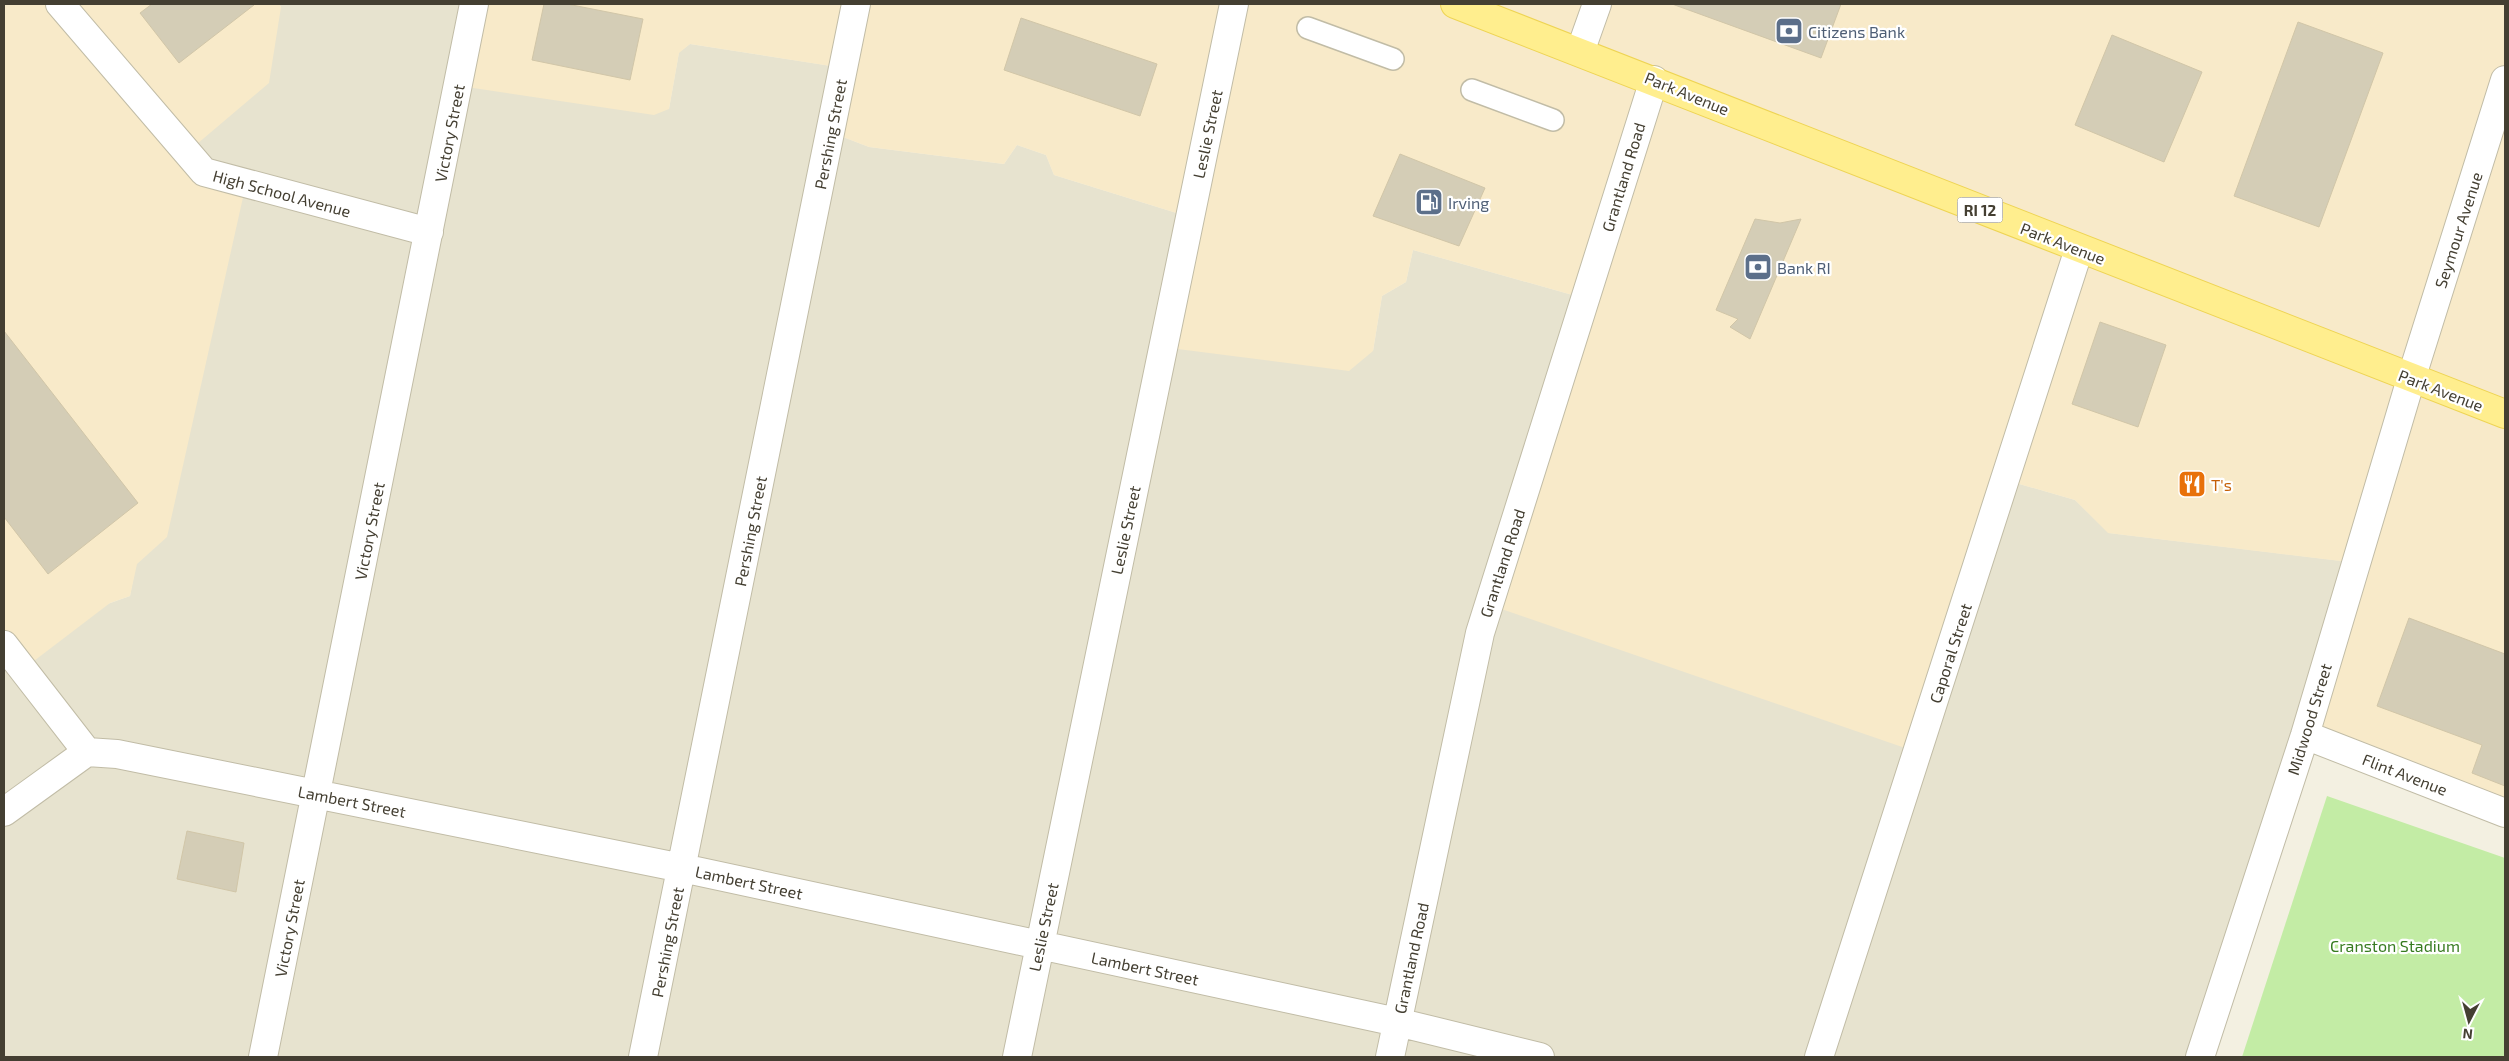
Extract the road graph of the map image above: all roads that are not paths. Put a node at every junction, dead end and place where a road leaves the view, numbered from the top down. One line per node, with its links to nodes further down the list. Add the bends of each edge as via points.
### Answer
1 (60, 4): 14 (street, High School Avenue, via 204,172)
2 (474, 4): 14 (street, Victory Street)
3 (856, 4): 24 (street, Pershing Street)
4 (1234, 4): 25 (street, Leslie Street)
5 (1455, 4): 8 (main road, Park Avenue / RI 12)
6 (1597, 4): 8 (street)
7 (1308, 28): 9 (lane)
8 (1580, 52): 10 (main road, Park Avenue / RI 12)
9 (1393, 59)
10 (1654, 80): 15 (main road, Park Avenue / RI 12); 26 (street, Grantland Road, via 1480,633)
11 (2505, 80): 16 (street, Seymour Avenue)
12 (1472, 90): 13 (lane)
13 (1554, 120)
14 (429, 232): 21 (street, Victory Street)
15 (2079, 249): 16 (main road, Park Avenue / RI 12); 32 (street, Caporal Street)
16 (2411, 379): 17 (main road, Park Avenue / RI 12); 19 (street, Midwood Street)
17 (2505, 414)
18 (4, 645): 20 (street)
19 (2305, 735): 23 (street, Flint Avenue); 33 (street, Midwood Street)
20 (87, 752): 21 (street, Lambert Street, via 116,754); 22 (street)
21 (316, 794): 24 (street, Lambert Street); 27 (street, Victory Street)
22 (4, 812)
23 (2505, 813)
24 (682, 868): 25 (street, Lambert Street); 28 (street, Pershing Street)
25 (1039, 945): 26 (street, Lambert Street); 29 (street, Leslie Street)
26 (1397, 1022): 30 (street, Grantland Road); 31 (street, Lambert Street)
27 (263, 1057)
28 (643, 1057)
29 (1017, 1057)
30 (1390, 1057)
31 (1540, 1057)
32 (1820, 1057)
33 (2200, 1057)

